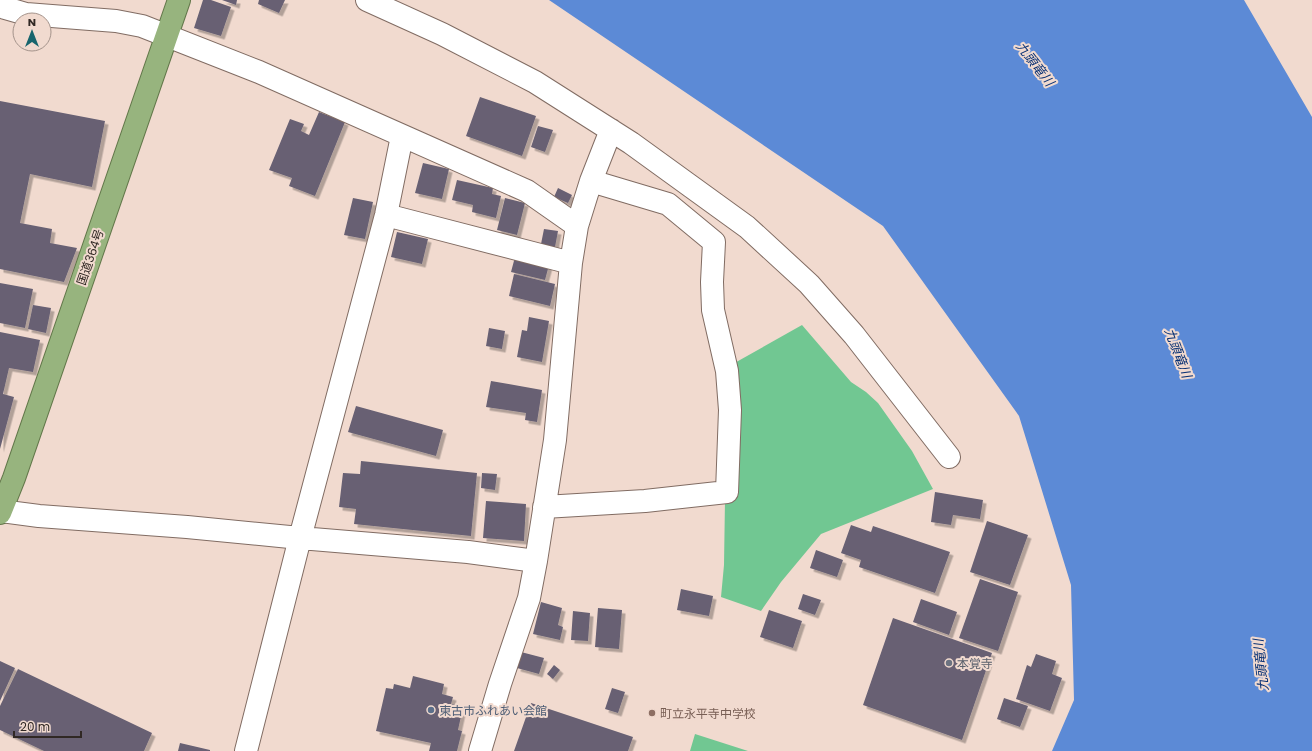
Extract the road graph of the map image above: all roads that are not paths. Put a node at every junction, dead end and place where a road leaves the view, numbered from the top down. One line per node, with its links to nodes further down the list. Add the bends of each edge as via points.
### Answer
1 (179, 0): 4 (highway, 国道364号)
2 (367, 0): 5 (street, via 442,34 535,82)
3 (4, 8): 4 (street, via 26,14 116,21 142,26)
4 (166, 36): 6 (street, via 259,72); 13 (highway, 国道364号, via 14,478)
5 (611, 130): 7 (street); 11 (street, via 746,227 809,284 854,335)
6 (402, 136): 8 (street); 9 (street, via 527,191)
7 (591, 181): 9 (street); 12 (street, via 668,204 714,242 713,310 727,370 730,410 727,492 646,501)
8 (386, 215): 10 (street); 14 (street)
9 (576, 226): 10 (street)
10 (570, 263): 12 (street, via 555,440)
11 (949, 457)
12 (544, 506): 15 (street)
13 (0, 512): 14 (street)
14 (300, 538): 15 (street, via 468,552); 16 (street)
15 (536, 561): 17 (street, via 528,598)
16 (246, 751)
17 (480, 751)

